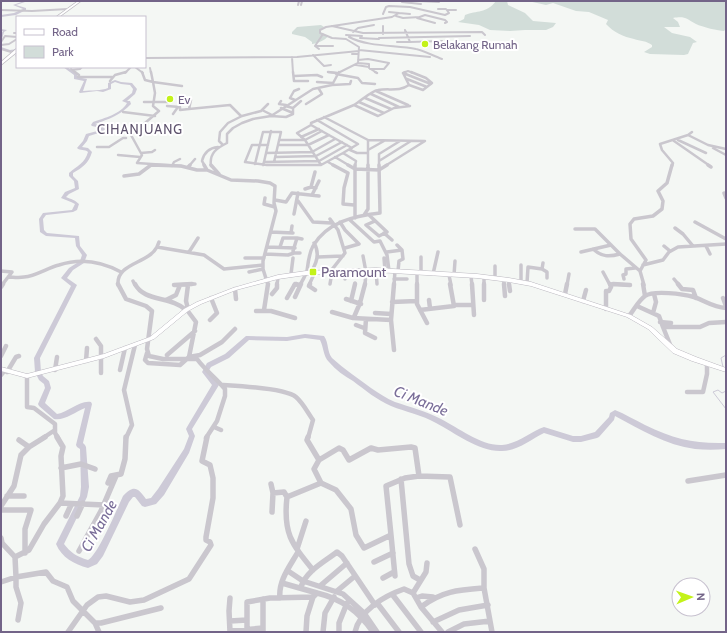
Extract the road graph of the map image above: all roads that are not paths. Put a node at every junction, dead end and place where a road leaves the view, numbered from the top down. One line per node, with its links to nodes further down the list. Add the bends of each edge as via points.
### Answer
1 (81, 1): 14 (highway); 25 (highway)
2 (299, 1): 8 (street)
3 (302, 1): 9 (street)
4 (402, 2): 5 (street); 10 (street)
5 (421, 2): 6 (street)
6 (433, 2): 7 (street); 11 (street)
7 (439, 2)
8 (298, 5)
9 (301, 6)
10 (397, 6): 12 (street); 21 (street); 23 (street, via 386,7)
11 (431, 6)
12 (413, 8): 16 (street); 21 (street, via 412,12)
13 (438, 8): 17 (street)
14 (68, 9): 15 (street); 24 (highway)
15 (1, 10)
16 (420, 10): 17 (street, via 446,15 449,13); 22 (street)
17 (447, 10): 19 (street)
18 (406, 11): 21 (street)
19 (455, 11)
20 (389, 12): 21 (street)
21 (400, 12): 26 (street)
22 (418, 13)
23 (383, 14)
24 (59, 16)
25 (59, 16)
26 (396, 16): 27 (street); 31 (street)
27 (412, 17): 28 (street); 29 (street, via 409,19)
28 (420, 17): 28 (street, via 445,23 447,22 425,15); 30 (street, via 418,20)
29 (413, 20)
30 (435, 23)
31 (331, 26): 42 (street); 48 (street, via 320,30)
32 (366, 26): 42 (street, via 356,28); 49 (street); 55 (street, via 372,25 372,32)
33 (383, 26): 50 (street)
34 (447, 28): 44 (street)
35 (453, 28): 65 (street)
36 (458, 28): 45 (street)
37 (378, 29): 55 (street)
38 (389, 29): 51 (street)
39 (395, 29): 46 (street)
40 (361, 30): 54 (street)
41 (400, 30): 47 (street)
42 (353, 32): 54 (street)
43 (434, 32): 57 (street); 58 (street); 68 (street)
44 (449, 32): 65 (street); 68 (street)
45 (460, 32): 65 (street); 66 (street)
46 (395, 33): 47 (street); 51 (street)
47 (401, 33): 52 (street)
48 (324, 34): 59 (street); 72 (street)
49 (366, 34): 54 (street); 55 (street)
50 (383, 34): 51 (street); 55 (street)
51 (390, 34)
52 (408, 35): 55 (street); 57 (street); 57 (street); 57 (street, via 423,31); 67 (street)
53 (484, 35): 66 (street)
54 (360, 36): 55 (street); 56 (street); 56 (street)
55 (378, 36)
56 (349, 37): 59 (street); 64 (street); 80 (street, via 393,47 418,49 442,59)
57 (427, 37): 58 (street); 68 (street)
58 (435, 37): 68 (street)
59 (334, 38): 80 (street, via 346,39 358,46)
60 (16, 39): 69 (street, via 5,36)
61 (12, 40): 69 (street)
62 (16, 40): 69 (street, via 6,45)
63 (16, 40): 73 (street)
64 (375, 40)
65 (457, 40): 66 (street); 66 (street); 66 (street); 66 (street, via 477,51); 68 (street); 68 (street); 68 (street); 68 (street, via 447,51)
66 (472, 40): 66 (street, via 491,48 489,43)
67 (396, 41)
68 (442, 41): 71 (street)
69 (1, 44)
70 (336, 44): 72 (street)
71 (438, 44)
72 (316, 45): 74 (street); 77 (street)
73 (11, 46)
74 (333, 46)
75 (348, 47): 79 (street)
76 (1, 49): 78 (street)
77 (319, 49)
78 (14, 50): 85 (highway)
79 (348, 52): 80 (street); 82 (street, via 328,51)
80 (359, 52): 81 (street); 86 (street)
81 (352, 54)
82 (313, 55): 83 (street); 87 (street, via 325,66)
83 (292, 57): 84 (street); 96 (street)
84 (146, 58)
85 (1, 62)
86 (357, 63): 92 (street); 92 (street, via 368,59 389,63 383,69); 94 (street)
87 (331, 65)
88 (81, 68): 99 (street, via 71,69 79,74 78,78)
89 (130, 68): 99 (street)
90 (136, 68): 103 (street, via 143,73 145,80)
91 (150, 68): 103 (street)
92 (369, 68): 95 (street)
93 (328, 72): 94 (street)
94 (335, 73): 105 (street, via 358,78 362,83); 106 (street)
95 (377, 73)
96 (294, 76): 98 (street); 101 (street, via 294,81)
97 (405, 76): 107 (street); 109 (street); 109 (street, via 408,71 426,78 432,82)
98 (322, 77)
99 (112, 78): 100 (street)
100 (110, 81)
101 (308, 81)
102 (351, 81): 106 (street, via 350,84)
103 (153, 82): 108 (street); 122 (street)
104 (317, 82): 106 (street)
105 (376, 84)
106 (333, 85): 111 (street)
107 (409, 85): 109 (street, via 423,90); 112 (street, via 402,89)
108 (182, 86)
109 (427, 87)
110 (299, 89): 114 (street, via 294,91)
111 (319, 89): 117 (street, via 313,89); 126 (street, via 322,94)
112 (375, 91): 113 (street); 131 (street, via 410,106)
113 (371, 94): 115 (street); 131 (street)
114 (290, 98): 117 (street); 119 (street)
115 (365, 98): 124 (street); 135 (street)
116 (180, 100): 134 (street, via 191,100)
117 (296, 100): 129 (street)
118 (281, 101): 129 (street, via 279,104)
119 (288, 101)
120 (301, 101): 133 (street)
121 (144, 102): 122 (street)
122 (153, 102): 123 (street); 138 (street, via 153,106)
123 (168, 102)
124 (359, 102): 127 (street); 141 (street)
125 (268, 104): 136 (street)
126 (306, 104)
127 (354, 105): 141 (street, via 378,116); 146 (street)
128 (167, 106): 130 (street)
129 (285, 106): 132 (street); 133 (street)
130 (178, 107): 134 (street, via 180,110); 142 (street)
131 (399, 107): 135 (street)
132 (282, 108): 140 (street); 143 (street)
133 (293, 108): 140 (street)
134 (189, 109): 145 (street, via 230,104)
135 (392, 109): 141 (street)
136 (262, 110): 143 (street); 145 (street)
137 (155, 111): 138 (street)
138 (159, 111): 144 (street)
139 (123, 112): 144 (street)
140 (293, 113): 143 (street, via 287,117)
141 (384, 113)
142 (173, 114)
143 (272, 115): 169 (street, via 238,124 227,134 227,142)
144 (155, 116): 150 (street)
145 (241, 116): 169 (street, via 220,131 219,140)
146 (324, 117): 147 (street); 151 (street)
147 (317, 120): 149 (street, via 311,123); 153 (street)
148 (137, 125): 150 (street)
149 (312, 125): 152 (street); 161 (street, via 297,133)
150 (141, 126): 156 (street)
151 (346, 127): 153 (street); 163 (street)
152 (321, 130): 157 (street); 161 (street)
153 (337, 131): 179 (street, via 358,144)
154 (271, 132): 160 (street, via 281,132); 170 (street, via 263,132); 171 (street)
155 (692, 132): 158 (street)
156 (131, 135): 159 (street); 186 (street)
157 (329, 135): 162 (street); 173 (street)
158 (688, 136): 166 (street); 175 (street)
159 (126, 138): 176 (street); 177 (street, via 109,148)
160 (280, 138): 161 (street); 172 (street)
161 (303, 139): 173 (street)
162 (335, 139): 168 (street); 184 (street)
163 (368, 140): 164 (street); 185 (street)
164 (384, 140): 165 (street); 185 (street)
165 (401, 140): 167 (street); 203 (street, via 380,153)
166 (676, 140): 189 (street); 213 (street); 287 (street, via 660,144 673,163 667,183 658,191 663,201 662,209 653,216 634,219 630,224 631,239 646,259)
167 (413, 141): 203 (street); 217 (street, via 425,141)
168 (342, 142): 174 (street); 193 (street)
169 (223, 145): 178 (street)
170 (259, 145): 171 (street); 208 (street); 208 (street, via 250,146 245,162)
171 (268, 145): 182 (street)
172 (278, 145): 173 (street); 183 (street)
173 (308, 145): 184 (street)
174 (347, 145): 179 (street); 201 (street)
175 (708, 145): 180 (street); 191 (street)
176 (116, 146)
177 (98, 147)
178 (218, 147): 216 (street, via 210,148 204,154 202,162); 220 (street, via 211,154 210,162 211,168)
179 (351, 149): 187 (street); 188 (street)
180 (726, 149)
181 (155, 150): 186 (street)
182 (266, 152): 183 (street); 206 (street)
183 (277, 152): 184 (street); 195 (street)
184 (312, 152): 193 (street)
185 (368, 152): 188 (street); 215 (street)
186 (141, 153): 194 (street)
187 (343, 153): 196 (street); 202 (street)
188 (356, 153): 202 (street)
189 (706, 153)
190 (118, 155): 192 (street)
191 (726, 155)
192 (128, 156): 194 (street); 200 (street)
193 (316, 156): 195 (street); 201 (street)
194 (140, 157): 207 (street, via 137,162)
195 (276, 157): 204 (street)
196 (335, 157): 205 (street); 214 (street)
197 (150, 159): 207 (street)
198 (180, 159): 211 (street)
199 (195, 159): 212 (street)
200 (122, 160)
201 (319, 161): 204 (street); 209 (street)
202 (356, 161): 214 (street)
203 (379, 161): 217 (street)
204 (274, 162): 206 (street)
205 (328, 162): 209 (street); 233 (street, via 348,173 343,204)
206 (264, 163): 208 (street); 209 (street)
207 (144, 164): 210 (street)
208 (255, 164)
209 (321, 165)
210 (151, 166): 211 (street); 219 (street, via 137,175)
211 (172, 166): 212 (street)
212 (188, 167): 216 (street)
213 (710, 167)
214 (355, 169): 215 (street); 233 (street)
215 (368, 169): 217 (street); 236 (street)
216 (207, 170): 220 (street)
217 (379, 170): 236 (street, via 380,212)
218 (315, 172): 222 (street)
219 (124, 176)
220 (222, 176): 231 (street, via 232,180 272,184 275,189)
221 (319, 181): 223 (street)
222 (311, 187): 223 (street); 224 (street)
223 (316, 188): 227 (street)
224 (305, 189)
225 (298, 193): 227 (street); 231 (street, via 292,194 285,202); 232 (street)
226 (724, 193): 230 (street)
227 (312, 195): 228 (street)
228 (319, 196)
229 (265, 198): 234 (street, via 264,204)
230 (726, 198)
231 (275, 200): 234 (street)
232 (298, 201): 235 (street); 239 (street, via 313,222)
233 (354, 205): 237 (street)
234 (275, 207): 245 (street)
235 (294, 214)
236 (366, 215): 237 (street); 238 (street)
237 (352, 219): 240 (street); 269 (street, via 374,242 380,241)
238 (375, 220): 246 (street, via 387,232); 246 (street, via 366,225 379,236)
239 (332, 222): 240 (street); 252 (street); 253 (street)
240 (340, 222): 257 (street, via 358,244)
241 (695, 222): 250 (street)
242 (292, 226): 245 (street, via 292,233)
243 (675, 228): 259 (street)
244 (575, 229): 256 (street, via 595,229)
245 (271, 232): 261 (street)
246 (384, 233): 251 (street)
247 (198, 238): 268 (street)
248 (297, 238): 249 (street); 262 (street, via 283,238); 263 (street)
249 (302, 239)
250 (726, 239)
251 (392, 240)
252 (342, 241): 257 (street); 264 (street)
253 (314, 243): 279 (street); 305 (street)
254 (726, 244): 260 (street)
255 (397, 245): 266 (street)
256 (611, 245): 265 (street); 274 (street)
257 (350, 246): 264 (street)
258 (664, 246): 267 (street)
259 (693, 246): 260 (street); 267 (street, via 682,246)
260 (706, 246): 275 (street)
261 (267, 247): 262 (street); 276 (street)
262 (280, 247): 263 (street)
263 (295, 248): 272 (street)
264 (344, 248): 277 (street)
265 (593, 249): 271 (street); 274 (street, via 599,256 604,257)
266 (402, 250): 269 (street); 297 (street, via 403,259)
267 (670, 251): 287 (street, via 663,260)
268 (189, 252): 290 (street, via 207,257 224,269); 299 (street, via 158,245 153,255)
269 (387, 252): 297 (street)
270 (438, 252): 307 (street)
271 (581, 252)
272 (294, 253): 273 (street); 276 (street)
273 (300, 253)
274 (620, 254): 292 (street)
275 (710, 254)
276 (264, 256): 281 (street); 290 (street)
277 (343, 256): 279 (street); 301 (street)
278 (363, 256): 296 (street)
279 (318, 257): 305 (street)
280 (421, 257): 303 (street)
281 (245, 258)
282 (293, 258): 306 (street)
283 (384, 258): 297 (street)
284 (455, 261): 309 (street)
285 (532, 262): 291 (street)
286 (542, 263): 293 (street)
287 (643, 264): 298 (street)
288 (521, 265): 324 (street)
289 (495, 266): 314 (street)
290 (263, 267): 300 (street); 322 (street)
291 (532, 267): 293 (street); 324 (street, via 527,268)
292 (636, 268): 298 (street); 320 (street, via 626,269)
293 (542, 269): 315 (street, via 547,272)
294 (376, 270): 296 (main road); 297 (main road); 328 (street)
295 (1, 271): 311 (street, via 12,271)
296 (366, 271): 302 (main road); 360 (street)
297 (392, 271): 303 (main road); 317 (street)
298 (640, 271): 345 (street)
299 (121, 272): 311 (street, via 109,265 82,260 58,264 24,277); 335 (street)
300 (249, 272)
301 (331, 272): 302 (main road); 305 (main road); 327 (street)
302 (345, 272): 316 (street)
303 (419, 272): 307 (main road); 358 (street)
304 (603, 272): 329 (street)
305 (311, 273): 306 (main road); 338 (street, via 309,286); 346 (street)
306 (292, 274): 312 (main road); 348 (street, via 297,284)
307 (433, 274): 309 (main road)
308 (569, 274): 342 (street)
309 (451, 275): 310 (main road); 361 (street)
310 (471, 276): 313 (main road); 362 (street)
311 (8, 277): 334 (street)
312 (278, 277): 322 (main road); 341 (street)
313 (484, 277): 314 (main road); 355 (street)
314 (496, 278): 319 (main road)
315 (547, 278)
316 (345, 279)
317 (394, 279): 318 (street); 359 (street)
318 (407, 279)
319 (507, 279): 324 (main road); 340 (street); 344 (street)
320 (624, 279)
321 (674, 279): 351 (street, via 682,288 693,290)
322 (268, 280): 337 (main road); 368 (street)
323 (133, 281): 352 (street, via 138,290)
324 (524, 282): 342 (main road)
325 (356, 283): 357 (street)
326 (195, 284): 332 (street)
327 (330, 284)
328 (377, 284)
329 (610, 284): 333 (street); 366 (street, via 610,289 606,291)
330 (174, 285): 331 (street)
331 (180, 285): 332 (street); 352 (street, via 176,295)
332 (188, 285): 367 (street)
333 (630, 285)
334 (1, 287)
335 (118, 287): 336 (street); 393 (street, via 127,299 145,304 151,310)
336 (112, 288)
337 (235, 289): 347 (main road); 350 (street)
338 (315, 290)
339 (586, 290): 356 (street)
340 (510, 291)
341 (272, 294)
342 (565, 294): 356 (main road)
343 (654, 294): 345 (street); 351 (street); 373 (street, via 656,302)
344 (505, 296)
345 (645, 296): 363 (street)
346 (295, 297)
347 (211, 298): 367 (main road); 380 (street, via 217,313)
348 (287, 298)
349 (723, 298): 364 (street)
350 (236, 299)
351 (698, 299): 364 (street, via 711,306)
352 (166, 300): 367 (street, via 181,304)
353 (346, 300): 357 (street)
354 (428, 300): 365 (street)
355 (484, 300)
356 (583, 300): 366 (main road)
357 (351, 301): 360 (street)
358 (416, 301): 359 (street); 369 (street)
359 (392, 302): 374 (street)
360 (361, 304): 377 (street)
361 (454, 305): 362 (street); 365 (street)
362 (472, 305): 375 (street)
363 (637, 306): 373 (street); 376 (street)
364 (726, 307)
365 (430, 308): 369 (street)
366 (606, 309): 376 (main road)
367 (187, 310): 390 (street, via 196,322); 393 (main road)
368 (264, 310): 370 (street); 378 (street)
369 (420, 310): 384 (street)
370 (256, 311)
371 (332, 312): 377 (street)
372 (375, 313): 374 (street)
373 (653, 313): 382 (street, via 659,316)
374 (391, 314): 381 (street)
375 (474, 315)
376 (629, 316): 396 (main road, via 650,328)
377 (354, 317): 379 (street)
378 (295, 318)
379 (366, 319): 381 (street); 388 (street)
380 (210, 320)
381 (391, 320): 399 (street)
382 (660, 322): 385 (street); 387 (street)
383 (726, 322): 387 (street, via 709,323 700,327)
384 (427, 323)
385 (671, 323)
386 (356, 325): 388 (street)
387 (663, 327): 396 (street)
388 (364, 328): 391 (street, via 366,334)
389 (235, 329): 405 (street, via 224,340 201,355)
390 (195, 331): 400 (street); 405 (street)
391 (375, 338)
392 (96, 339): 404 (street, via 101,343)
393 (148, 340): 394 (main road); 405 (street, via 146,362 178,366)
394 (135, 345): 398 (main road); 425 (street, via 124,390 132,425 126,435 126,459 121,474)
395 (6, 346): 401 (street)
396 (671, 347): 407 (main road, via 681,354)
397 (87, 348): 406 (street)
398 (125, 348): 404 (main road); 409 (street)
399 (394, 350)
400 (167, 355)
401 (1, 356)
402 (19, 356): 411 (street)
403 (57, 357): 408 (street)
404 (101, 357): 406 (main road); 412 (street)
405 (188, 358): 414 (street, via 198,360)
406 (86, 361): 408 (main road)
407 (707, 364): 410 (main road); 415 (street, via 703,392)
408 (55, 370): 413 (main road)
409 (120, 370)
410 (726, 370)
411 (4, 372): 413 (main road)
412 (101, 372)
413 (27, 376): 417 (street, via 27,407 37,410 53,422)
414 (223, 385): 416 (street, via 226,390 225,396); 421 (street, via 278,390 296,397 313,420 306,440)
415 (687, 392)
416 (214, 427): 418 (street); 482 (street, via 207,435 202,458 202,461 210,465 211,470 213,494 205,536 211,545 190,576 144,600 130,602 102,596 90,602)
417 (55, 430): 420 (street); 422 (street, via 63,447)
418 (221, 430)
419 (19, 440): 420 (street)
420 (29, 447): 433 (street, via 21,455 16,483)
421 (319, 460): 426 (street, via 339,448 349,460 370,448 378,450 412,447 415,448); 430 (street, via 314,469)
422 (61, 468): 423 (street, via 81,464); 436 (street)
423 (95, 469)
424 (726, 475): 428 (street)
425 (116, 476): 429 (street, via 111,476); 440 (street)
426 (419, 476): 427 (street); 446 (street, via 450,477)
427 (402, 479): 447 (street, via 386,486); 463 (street, via 409,564 412,576)
428 (688, 481)
429 (108, 483)
430 (321, 483): 435 (street); 447 (street, via 336,490 351,509 356,535 364,548)
431 (271, 484): 432 (street)
432 (273, 493): 435 (street, via 284,492); 442 (street)
433 (7, 496): 434 (street); 439 (street)
434 (24, 496)
435 (287, 497): 450 (street, via 286,528)
436 (60, 503): 437 (street); 452 (street)
437 (73, 504): 438 (street); 443 (street)
438 (82, 504): 440 (street, via 90,503); 444 (street)
439 (1, 506)
440 (104, 509): 451 (street, via 90,527 89,535)
441 (1, 510): 452 (street, via 31,510 25,528)
442 (272, 512)
443 (66, 516)
444 (78, 516)
445 (306, 521): 450 (street)
446 (460, 525)
447 (391, 535): 453 (street)
448 (1, 538): 454 (street, via 2,543)
449 (475, 549): 468 (street, via 483,566)
450 (297, 550): 458 (street); 459 (street)
451 (79, 551)
452 (26, 553): 454 (street)
453 (392, 553): 455 (street); 462 (street, via 395,574)
454 (15, 557): 461 (street)
455 (374, 562)
456 (347, 563): 458 (street, via 336,551); 460 (street); 469 (street)
457 (427, 563): 463 (street, via 425,575)
458 (313, 570): 464 (street)
459 (288, 571): 464 (street); 466 (street)
460 (355, 576): 470 (street); 478 (street)
461 (16, 577): 465 (street); 482 (street, via 46,572 53,581 67,587 73,601); 484 (street, via 21,603)
462 (383, 578)
463 (420, 580): 472 (street)
464 (303, 581): 467 (street); 469 (street)
465 (1, 582)
466 (282, 583): 467 (street); 475 (street)
467 (301, 587): 469 (street)
468 (484, 588): 473 (street, via 460,589); 479 (street)
469 (316, 592): 470 (street); 475 (street); 496 (street, via 307,616)
470 (336, 594): 477 (street); 483 (street, via 351,600); 497 (street, via 328,604)
471 (392, 594): 472 (street, via 404,589); 478 (street); 501 (street)
472 (415, 596): 473 (street); 480 (street)
473 (433, 597): 480 (street)
474 (230, 598): 486 (street)
475 (280, 598): 476 (street)
476 (264, 599): 485 (street, via 248,602); 491 (street)
477 (346, 604): 483 (street); 498 (street, via 339,623)
478 (376, 604): 483 (street); 500 (street)
479 (488, 605): 487 (street, via 454,611); 488 (street)
480 (421, 607): 487 (street)
481 (161, 608): 489 (street)
482 (83, 610): 489 (street); 493 (street)
483 (362, 615): 492 (street); 499 (street, via 356,623)
484 (18, 620)
485 (247, 620): 486 (street); 490 (street)
486 (230, 621): 495 (street)
487 (433, 622): 502 (street)
488 (490, 622): 503 (street, via 464,624); 504 (street)
489 (94, 623): 494 (street)
490 (247, 629): 491 (street); 495 (street)
491 (263, 630)
492 (375, 631)
493 (68, 632)
494 (99, 632)
495 (230, 632)
496 (306, 632)
497 (323, 632)
498 (339, 632)
499 (355, 632)
500 (399, 632)
501 (421, 632)
502 (442, 632)
503 (448, 632)
504 (492, 632)

